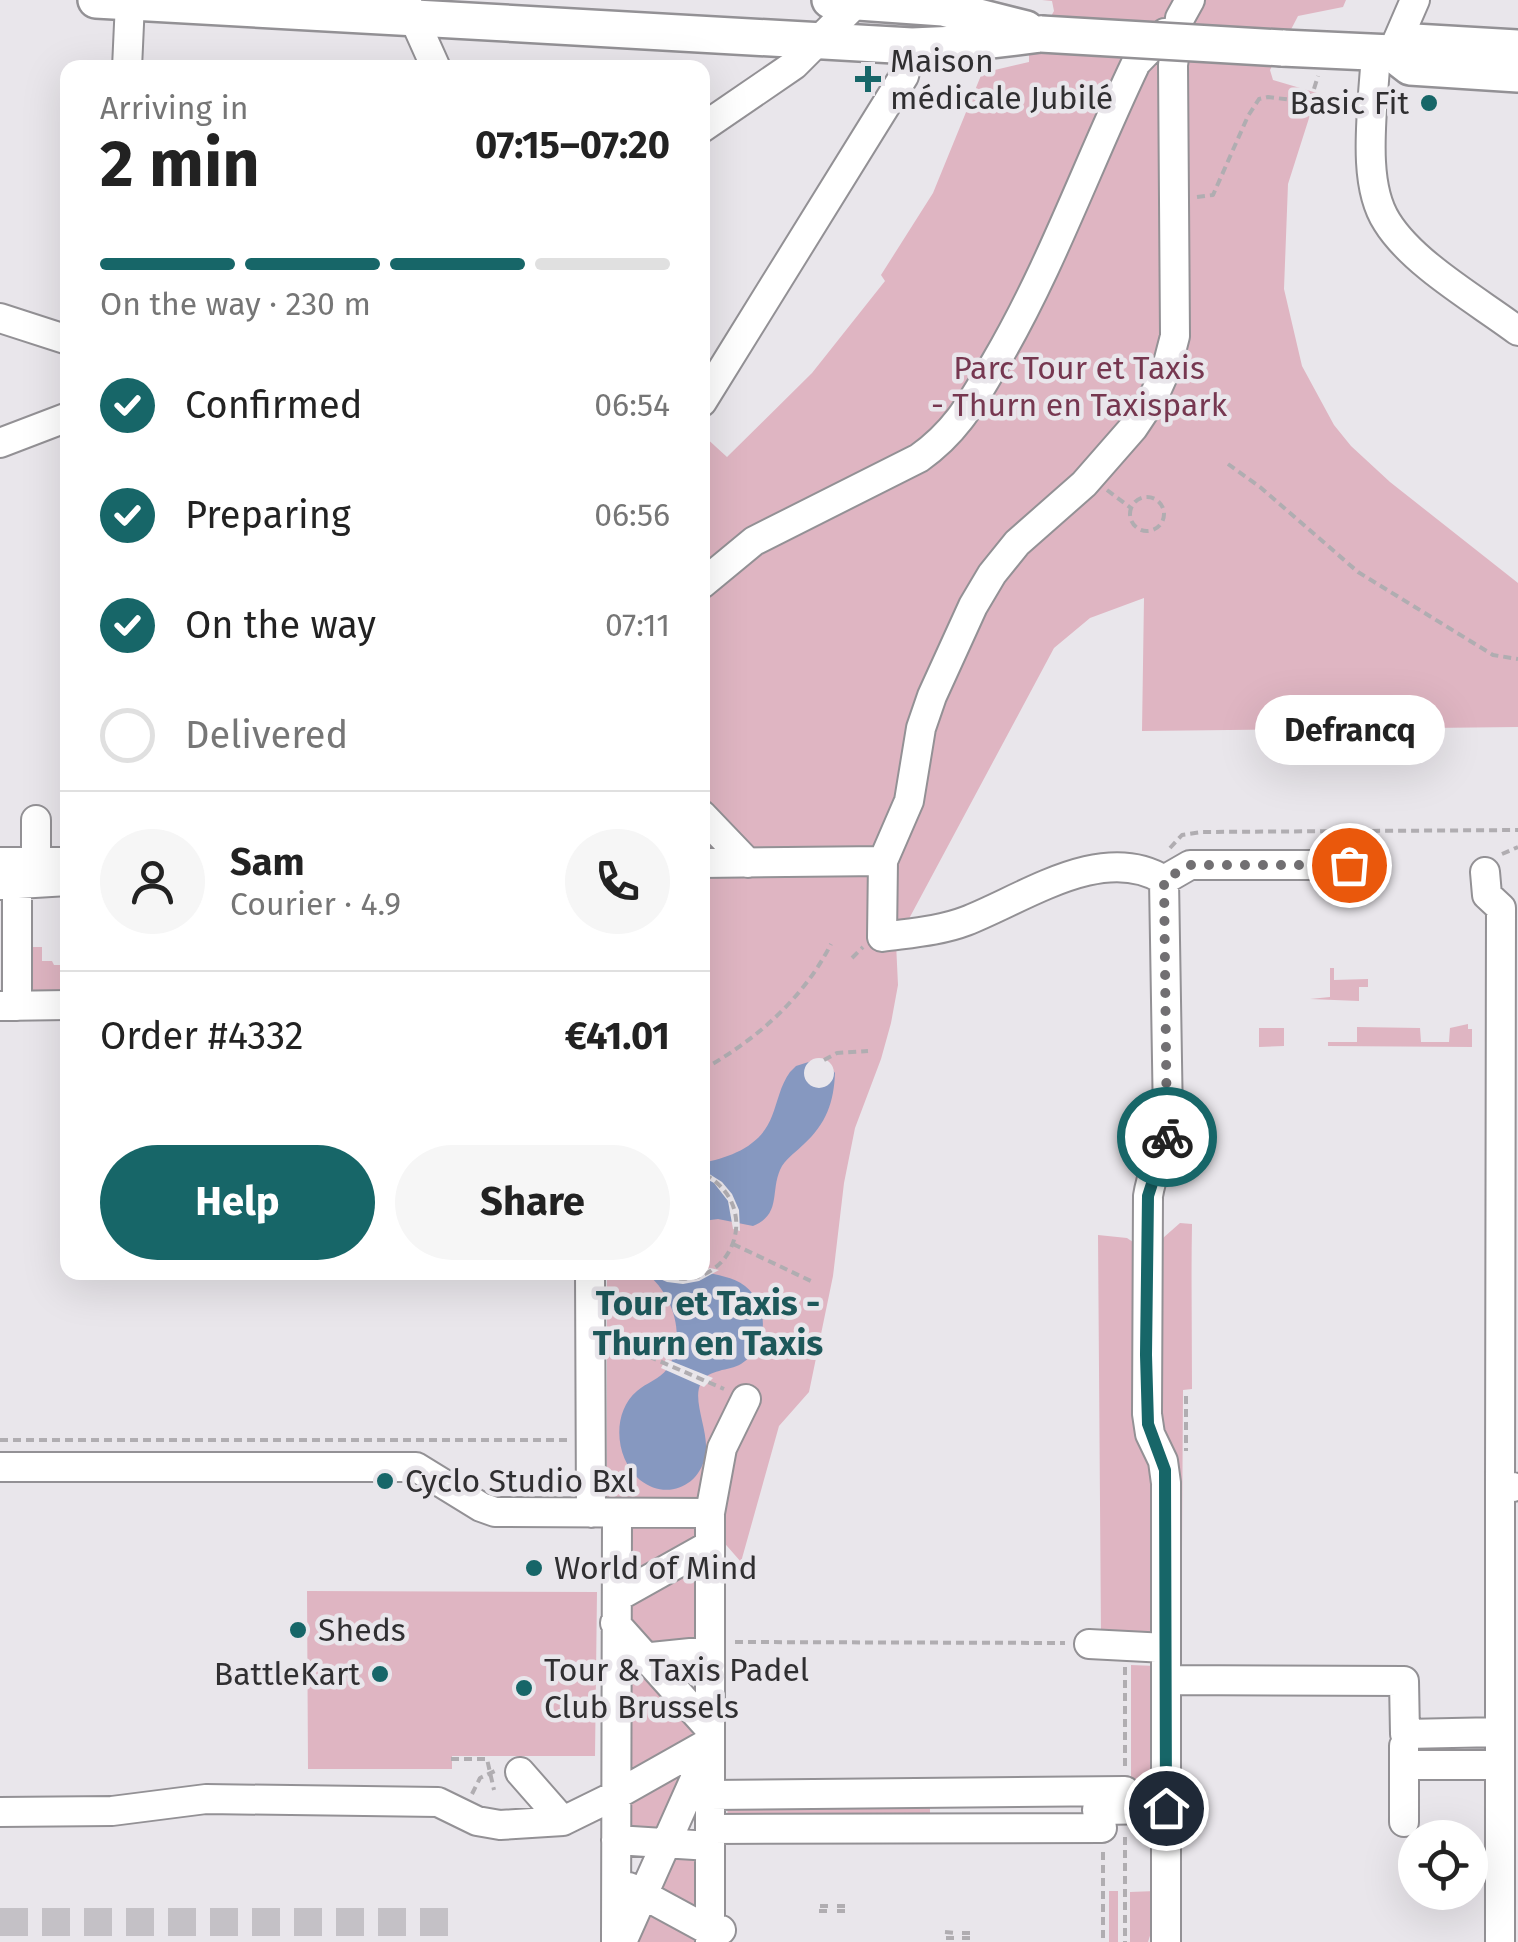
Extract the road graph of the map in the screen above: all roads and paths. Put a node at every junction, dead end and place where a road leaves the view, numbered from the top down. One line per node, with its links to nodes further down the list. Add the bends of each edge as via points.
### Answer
1 (1415, 0): 10 (street)
2 (113, 1): 4 (main road); 11 (street)
3 (849, 1): 6 (main road, via 943,8); 7 (street)
4 (411, 9): 7 (main road); 12 (street)
5 (1185, 9): 15 (street, via 1136,63); 16 (street)
6 (992, 29): 8 (main road); 10 (main road, bridge)
7 (818, 41): 8 (main road); 17 (street, via 786,72)
8 (912, 46): 22 (street, via 904,76)
9 (1518, 48): 10 (main road, via 1414,42)
10 (1384, 53): 13 (main road, via 1410,66); 20 (street, via 1371,158 1386,220 1432,267)
11 (125, 60)
12 (433, 60)
13 (1518, 74)
14 (1318, 76): 18 (path, via 1308,108 1300,100 1259,100 1213,195)
15 (1126, 84): 16 (street); 28 (street, via 1032,296 961,421 919,458 754,541)
16 (1173, 84): 18 (street)
17 (710, 123)
18 (1173, 195): 26 (street, via 1174,336 1167,367 1133,428)
19 (0, 318): 21 (street)
20 (1518, 331)
21 (60, 337)
22 (710, 389)
23 (60, 420): 24 (street)
24 (0, 442)
25 (1228, 464): 29 (path, via 1358,572 1493,655)
26 (1090, 477): 27 (path); 33 (street, via 1017,543 973,606 932,696 910,802)
27 (1131, 508): 27 (path, via 1153,497 1162,504 1163,521 1140,530)
28 (710, 577)
29 (1518, 659)
30 (36, 820): 35 (street)
31 (710, 823): 37 (street)
32 (1518, 830): 41 (path, via 1190,833 1173,841)
33 (884, 861): 37 (street); 41 (street, via 882,938 964,922 1100,867 1138,868)
34 (0, 862): 35 (street)
35 (36, 862): 36 (street)
36 (60, 862)
37 (748, 862): 38 (street)
38 (710, 863)
39 (1349, 865): 41 (street, via 1190,865)
40 (1485, 872): 71 (street, via 1487,896 1501,908 1507,1487)
41 (1164, 880): 67 (street, via 1168,1120 1148,1196 1146,1390 1150,1434 1165,1470)
42 (60, 882): 43 (street)
43 (9, 886): 46 (street)
44 (831, 944): 49 (path, via 776,1017)
45 (60, 1005): 46 (street)
46 (8, 1006)
47 (868, 1052): 48 (path)
48 (824, 1060)
49 (710, 1065)
50 (710, 1178): 51 (path, via 732,1201)
51 (734, 1244): 52 (path); 54 (path)
52 (710, 1271)
53 (589, 1280): 55 (street)
54 (812, 1282)
55 (585, 1348): 56 (path); 61 (street)
56 (715, 1386)
57 (746, 1399): 62 (street, via 722,1448)
58 (0, 1440): 59 (path)
59 (567, 1440)
60 (0, 1468): 61 (street, via 416,1467 488,1510)
61 (604, 1513): 62 (street); 64 (street)
62 (710, 1513): 63 (street)
63 (710, 1545): 64 (street); 66 (street)
64 (614, 1590): 68 (street); 69 (street)
65 (1082, 1644): 66 (path); 67 (street)
66 (710, 1646): 68 (street); 73 (street)
67 (1166, 1648): 70 (street)
68 (646, 1658): 69 (street); 73 (street)
69 (616, 1662): 80 (street, via 606,1748)
70 (1166, 1680): 72 (street, via 1404,1681); 81 (street)
71 (1500, 1732): 72 (street); 76 (street)
72 (1404, 1734): 75 (street)
73 (710, 1739): 79 (street); 80 (street); 89 (street)
74 (452, 1759): 77 (path, via 487,1759)
75 (1404, 1765): 76 (street); 84 (street)
76 (1500, 1765): 100 (street)
77 (517, 1790): 85 (street)
78 (1124, 1791): 82 (street)
79 (710, 1795): 82 (street); 87 (street)
80 (616, 1796): 85 (street); 88 (street)
81 (1166, 1808): 82 (street); 99 (street)
82 (969, 1811): 86 (street); 87 (street)
83 (0, 1812): 85 (street, via 112,1811 308,1793 438,1802 500,1824)
84 (1404, 1820)
85 (563, 1821)
86 (1102, 1828): 98 (path)
87 (710, 1838): 89 (street); 94 (street)
88 (616, 1840): 89 (street); 90 (street)
89 (666, 1844): 91 (street)
90 (616, 1880): 91 (street); 97 (street)
91 (643, 1895): 94 (street); 97 (street)
92 (820, 1908): 93 (path)
93 (848, 1908)
94 (714, 1934)
95 (945, 1935): 96 (path)
96 (974, 1935)
97 (619, 1942)
98 (1103, 1942)
99 (1166, 1942)
100 (1500, 1942)

